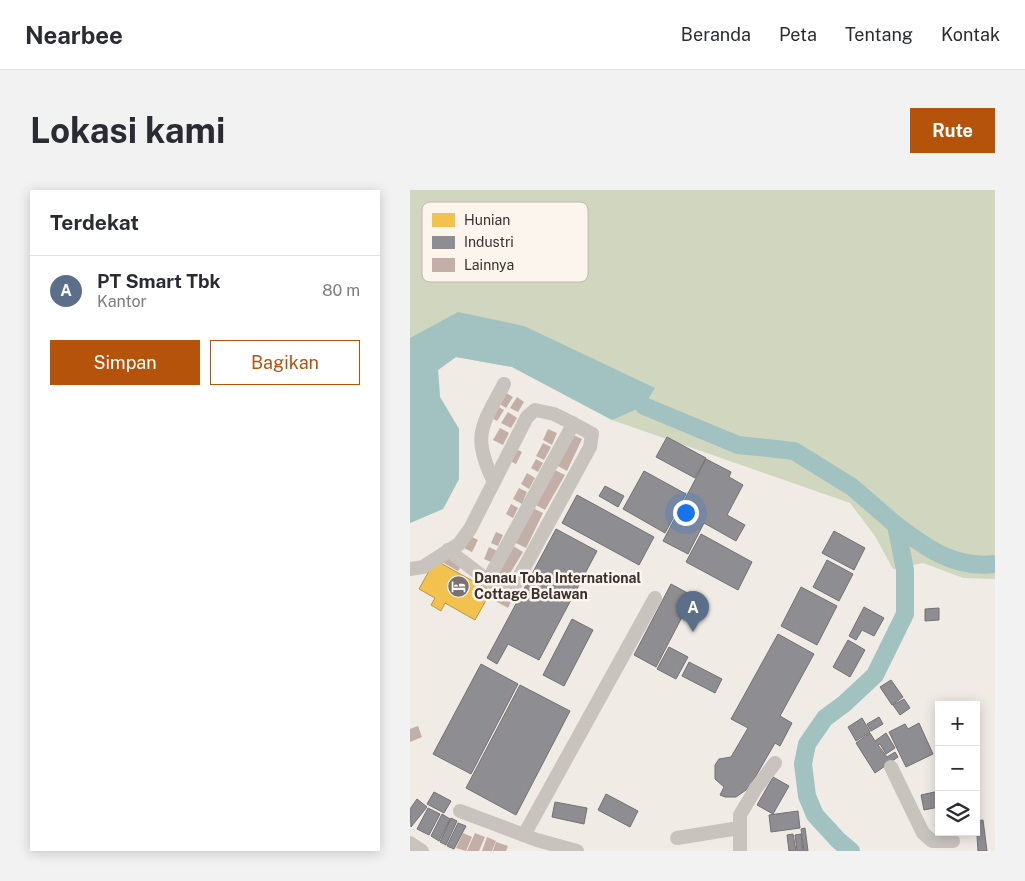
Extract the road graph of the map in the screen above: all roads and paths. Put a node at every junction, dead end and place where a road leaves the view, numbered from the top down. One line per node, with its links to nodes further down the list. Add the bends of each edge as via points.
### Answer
1 (504, 384): 3 (street, via 480,431 482,451)
2 (572, 423): 3 (street, via 554,414 535,410 527,418); 6 (street); 6 (street, via 592,434 586,455 512,590 504,592)
3 (494, 482): 4 (street, via 470,529 459,544)
4 (448, 550): 5 (street, via 423,567); 6 (street)
5 (410, 569)
6 (488, 580)
7 (655, 598): 12 (street)
8 (775, 763): 11 (street, via 745,805)
9 (891, 767): 14 (street, via 923,833 932,841)
10 (460, 811): 12 (street)
11 (739, 828): 13 (street); 18 (street)
12 (524, 835): 17 (street)
13 (677, 838)
14 (953, 841)
15 (410, 843): 16 (street)
16 (422, 851)
17 (577, 851)
18 (740, 851)

